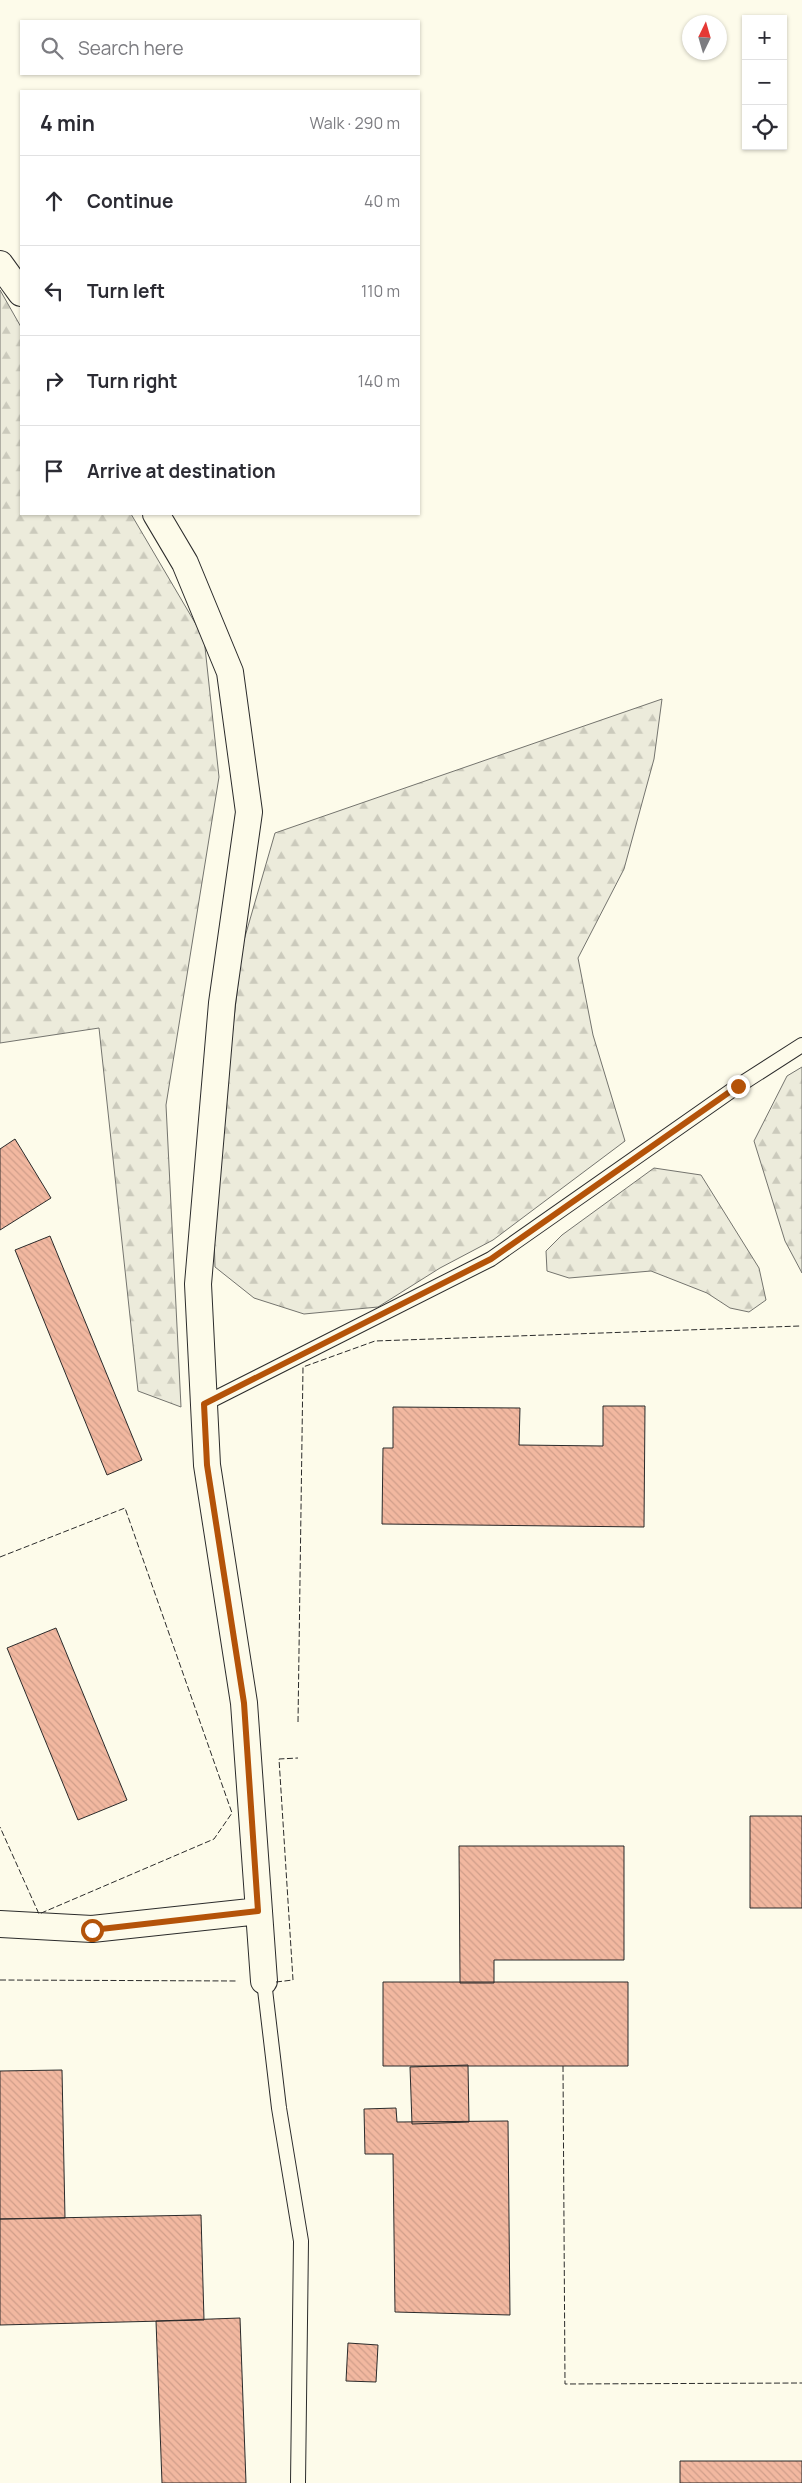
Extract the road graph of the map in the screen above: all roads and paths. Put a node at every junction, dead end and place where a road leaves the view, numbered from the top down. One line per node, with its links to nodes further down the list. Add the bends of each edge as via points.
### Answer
1 (0, 264): 2 (street)
2 (20, 292)
3 (157, 515): 5 (street, via 185,563 230,672 249,812 222,1003 198,1284)
4 (802, 1045): 5 (lane, via 738,1086 491,1259)
5 (204, 1404): 6 (street, via 207,1465 244,1703)
6 (258, 1911): 7 (street, via 92,1930); 8 (street)
7 (0, 1924)
8 (264, 1981): 9 (lane, via 279,2108 301,2241)
9 (298, 2483)

